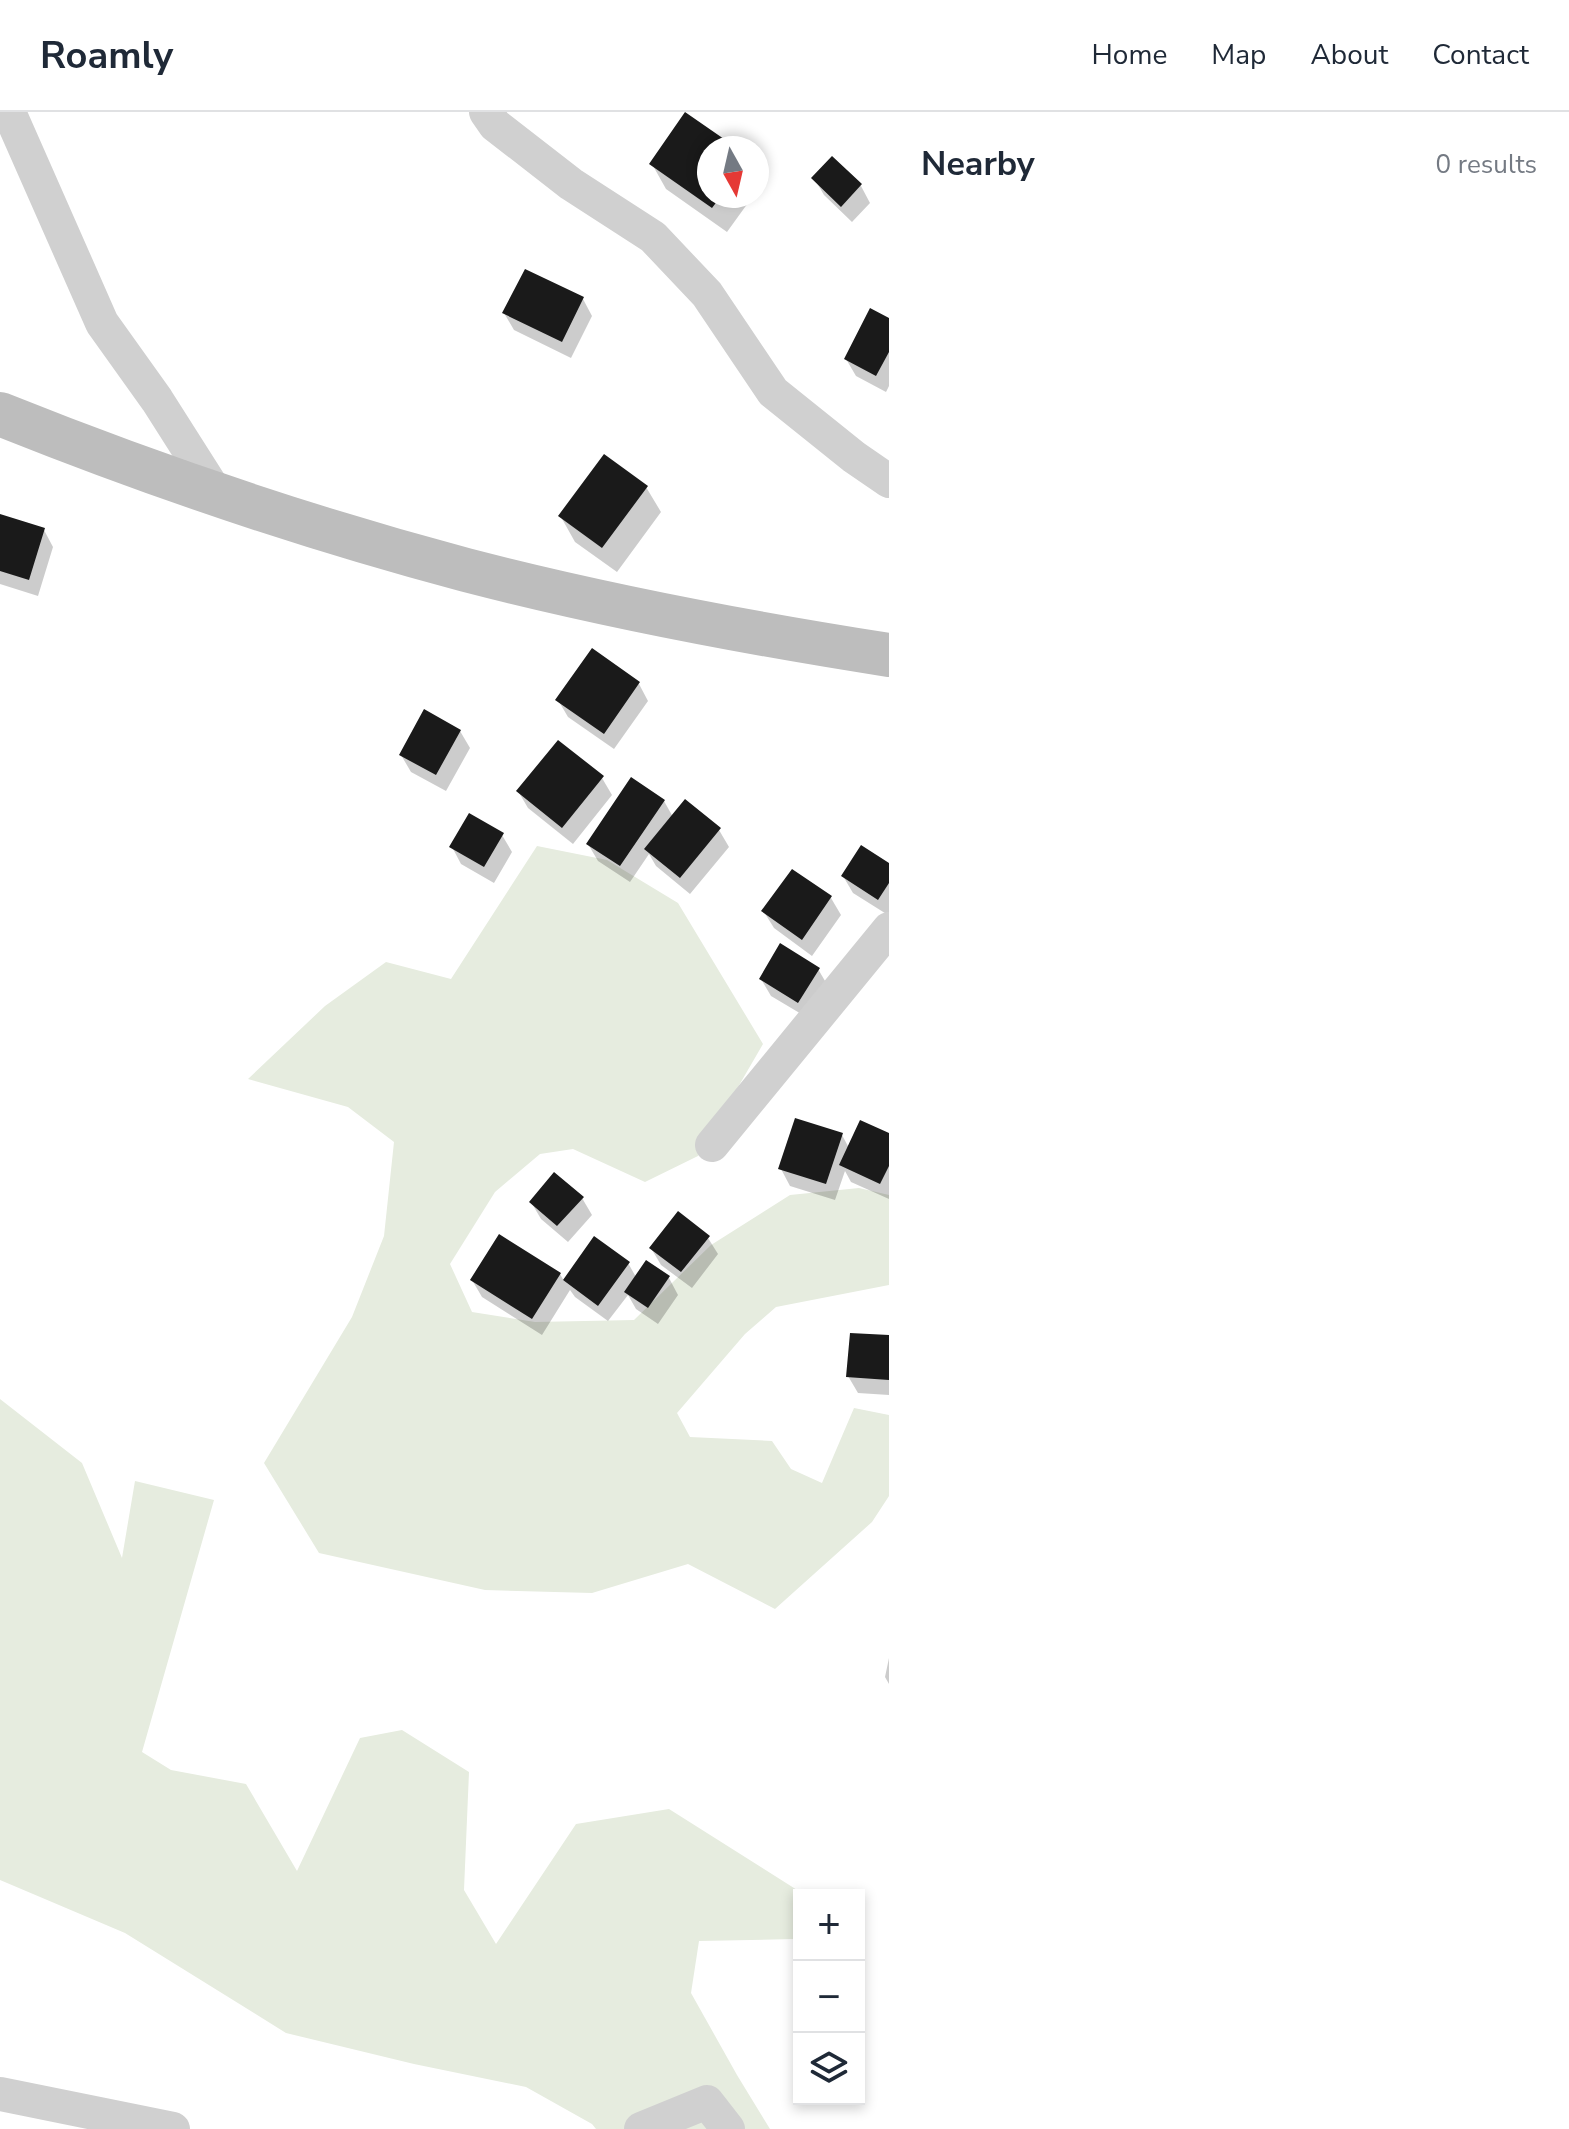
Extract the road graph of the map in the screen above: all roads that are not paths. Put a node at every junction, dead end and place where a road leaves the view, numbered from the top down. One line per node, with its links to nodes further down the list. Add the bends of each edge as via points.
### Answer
1 (9, 112): 5 (street, via 102,323)
2 (486, 112): 4 (street, via 495,125 571,184 653,237 707,294 773,392)
3 (0, 414): 5 (main road)
4 (889, 481)
5 (218, 496): 6 (main road, via 466,570 611,604)
6 (889, 655)
7 (889, 929): 8 (street)
8 (712, 1145)
9 (0, 2094): 10 (street)
10 (173, 2129)
11 (641, 2129): 12 (street, via 707,2102)
12 (728, 2129)

